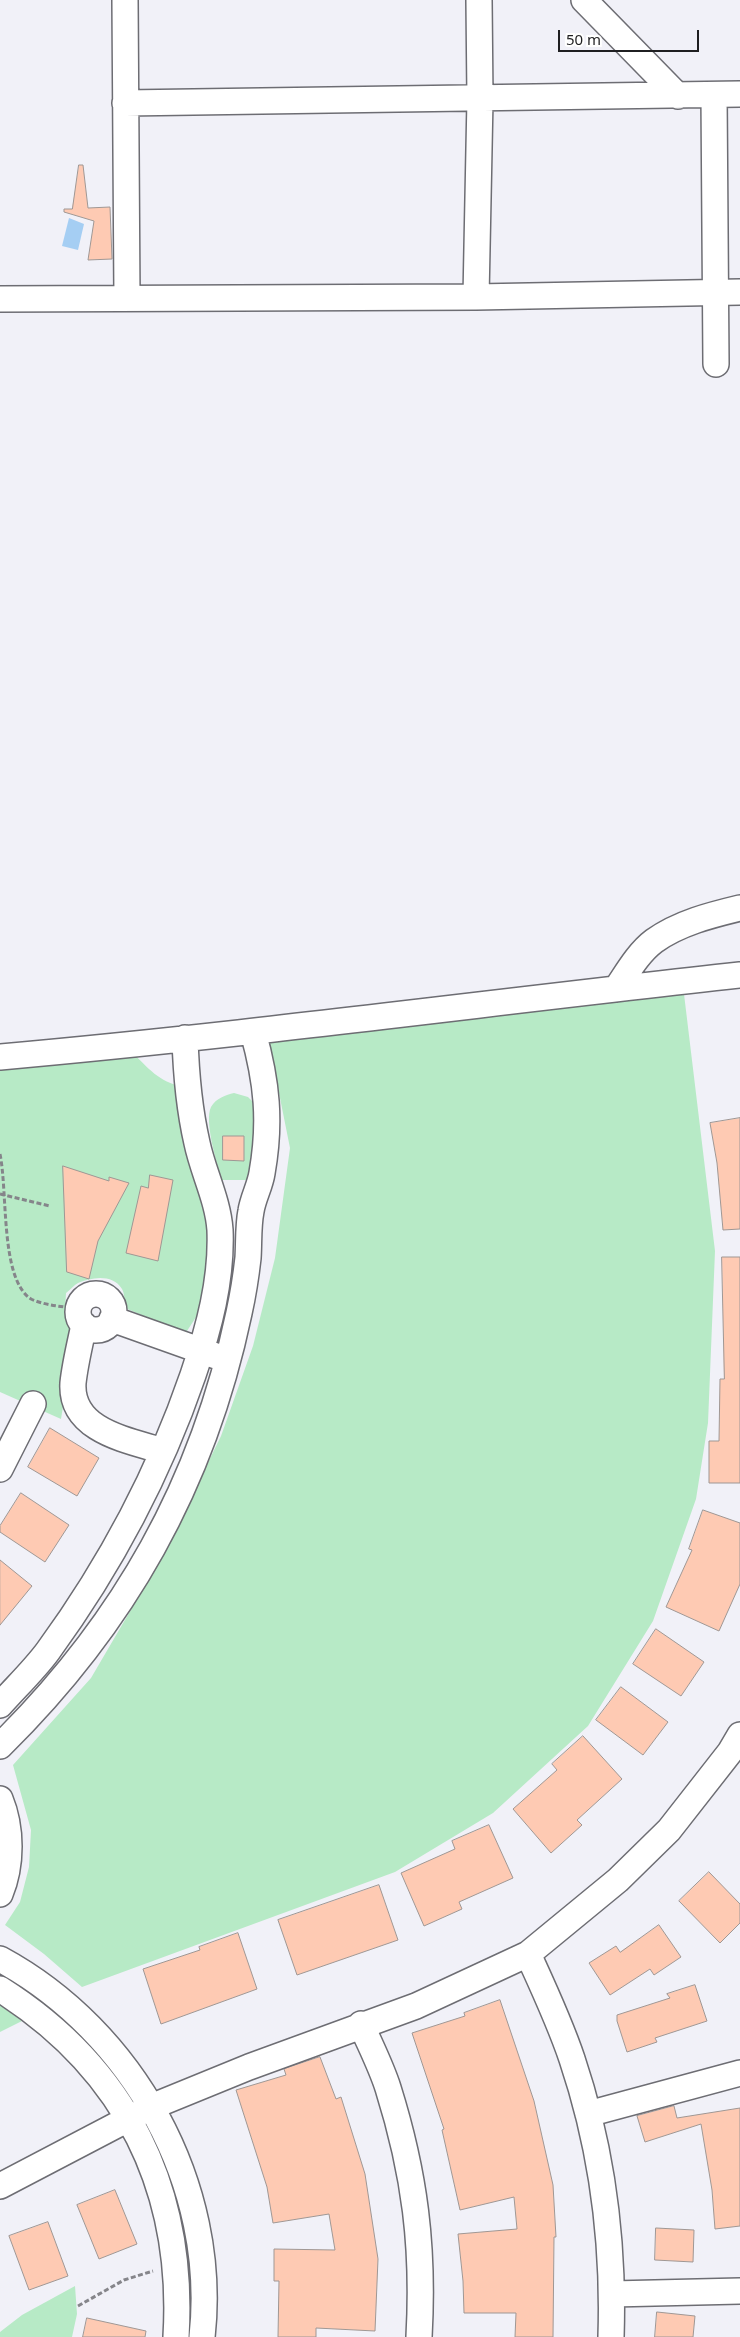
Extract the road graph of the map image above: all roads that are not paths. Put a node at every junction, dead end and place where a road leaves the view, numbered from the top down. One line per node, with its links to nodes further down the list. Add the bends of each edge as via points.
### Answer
1 (125, 0): 8 (street)
2 (479, 0): 7 (street)
3 (584, 0): 6 (street)
4 (740, 94): 5 (street)
5 (714, 95): 6 (street); 9 (street)
6 (678, 96): 7 (street)
7 (480, 99): 8 (street); 11 (street)
8 (125, 103): 12 (street)
9 (715, 292): 10 (street); 11 (street); 14 (street)
10 (740, 292)
11 (476, 297): 12 (street)
12 (127, 298): 13 (street)
13 (0, 299)
14 (716, 364)
15 (740, 908): 17 (street, via 679,927 653,942)
16 (740, 976): 17 (street)
17 (616, 989): 18 (street)
18 (253, 1032): 19 (street); 22 (street, via 268,1104 262,1176)
19 (185, 1038): 20 (street); 21 (street, via 186,1073 195,1134)
20 (0, 1057)
21 (218, 1211): 22 (street); 23 (street, via 217,1288)
22 (251, 1211): 24 (street, via 246,1270)
23 (202, 1351): 24 (street); 26 (street); 26 (street, via 112,1319 112,1305 102,1296 87,1297 81,1317 73,1384 75,1402 91,1424)
24 (228, 1360): 30 (street, via 204,1437 173,1511 134,1581 89,1647 38,1708)
25 (33, 1404): 27 (street)
26 (163, 1451): 28 (street, via 129,1524 92,1587 46,1653)
27 (0, 1469)
28 (0, 1705)
29 (740, 1735): 33 (street, via 669,1830 618,1880)
30 (0, 1746)
31 (0, 1799): 32 (street, via 9,1846)
32 (0, 1894)
33 (528, 1954): 36 (street, via 416,2006); 39 (street, via 569,2051)
34 (0, 1959): 38 (street, via 32,1979 87,2023 133,2077)
35 (0, 1989): 40 (street, via 71,2043)
36 (361, 2024): 38 (street); 46 (street, via 387,2086 406,2150 418,2216 422,2283)
37 (740, 2073): 39 (street)
38 (152, 2107): 40 (street); 45 (street, via 180,2166 197,2229 204,2295)
39 (588, 2114): 43 (street, via 606,2204)
40 (128, 2117): 41 (street); 44 (street, via 155,2174 165,2204 176,2267)
41 (0, 2186)
42 (740, 2291): 43 (street)
43 (612, 2294): 47 (street)
44 (176, 2337)
45 (202, 2337)
46 (420, 2337)
47 (610, 2337)

